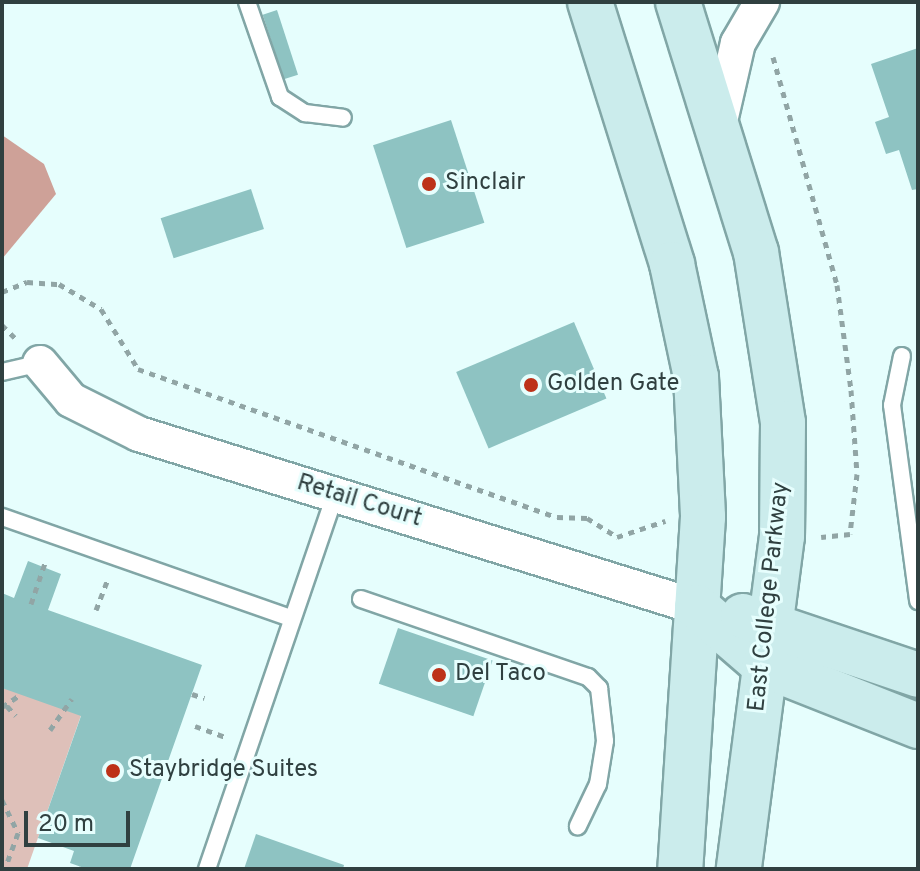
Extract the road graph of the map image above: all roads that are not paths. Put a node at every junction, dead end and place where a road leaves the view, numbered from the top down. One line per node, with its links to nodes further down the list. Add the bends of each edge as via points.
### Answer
1 (247, 2): 5 (lane, via 280,97 305,113)
2 (590, 2): 14 (main road, via 691,341 703,482)
3 (678, 2): 6 (main road, East College Parkway)
4 (762, 2): 6 (street, via 738,43)
5 (343, 118)
6 (718, 130): 16 (main road, East College Parkway, via 756,252 779,384 783,520)
7 (902, 356): 13 (lane, via 892,405)
8 (40, 363): 9 (lane); 10 (street, Retail Court, via 71,400 110,423)
9 (2, 372)
10 (335, 495): 14 (street, Retail Court); 15 (lane)
11 (2, 517): 15 (lane)
12 (361, 599): 20 (lane, via 588,677 599,688 605,741 598,784)
13 (918, 601)
14 (697, 607): 16 (main road); 17 (main road); 22 (main road)
15 (288, 617): 21 (lane)
16 (770, 621): 17 (main road, East College Parkway); 18 (main road)
17 (764, 665): 19 (main road); 23 (main road, East College Parkway)
18 (918, 675)
19 (918, 726)
20 (578, 826)
21 (207, 869)
22 (680, 869)
23 (739, 869)

